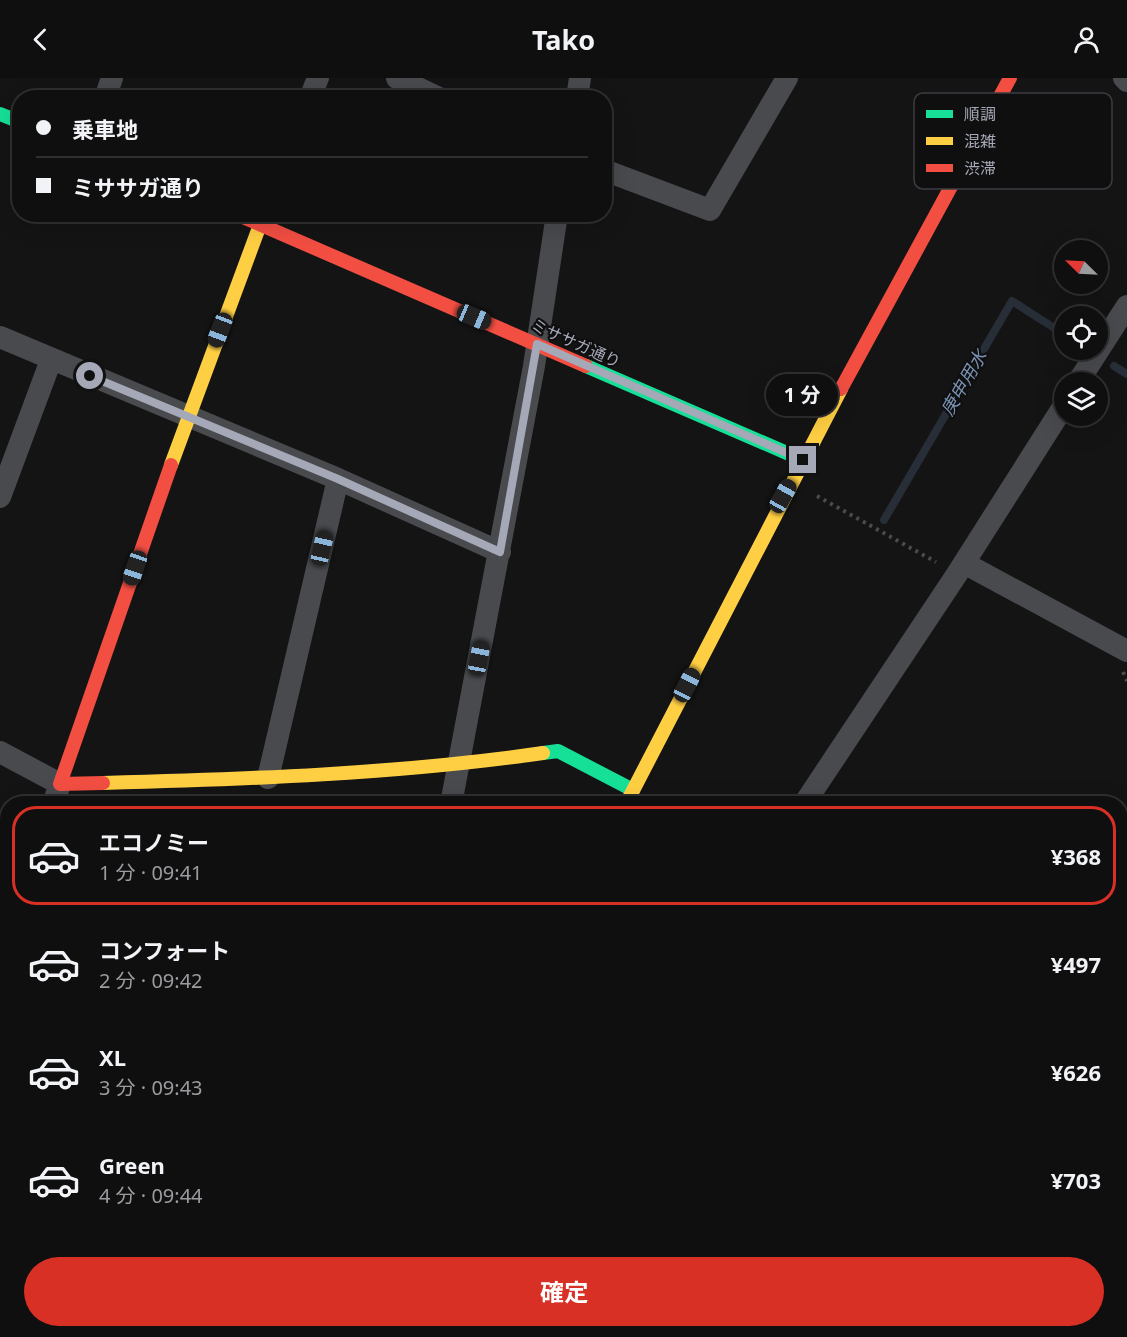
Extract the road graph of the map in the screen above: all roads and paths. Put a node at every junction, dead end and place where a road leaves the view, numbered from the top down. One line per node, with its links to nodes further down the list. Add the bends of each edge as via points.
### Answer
1 (397, 78): 6 (street)
2 (787, 78): 8 (street, via 710,210)
3 (1011, 78): 7 (street)
4 (1124, 78): 5 (street)
5 (1127, 81)
6 (422, 90)
7 (1003, 93)
8 (612, 173)
9 (951, 189): 20 (street)
10 (261, 222): 18 (street)
11 (269, 222): 15 (street, ミササガ通り)
12 (556, 222): 15 (street)
13 (1127, 306): 17 (street)
14 (0, 337): 16 (street)
15 (537, 344): 20 (street, ミササガ通り); 23 (street)
16 (51, 360): 18 (street); 22 (street)
17 (1084, 372)
18 (188, 416): 21 (street); 30 (street)
19 (1054, 421): 24 (street)
20 (803, 460): 29 (street)
21 (338, 479): 23 (street); 28 (street)
22 (0, 495)
23 (500, 552): 27 (street)
24 (964, 563): 25 (street); 33 (street)
25 (1127, 651)
26 (0, 752): 30 (street)
27 (458, 765): 28 (street); 29 (street, via 558,751); 31 (street)
28 (268, 777): 30 (street)
29 (633, 790): 32 (street)
30 (57, 794)
31 (452, 796)
32 (630, 796)
33 (809, 796)

